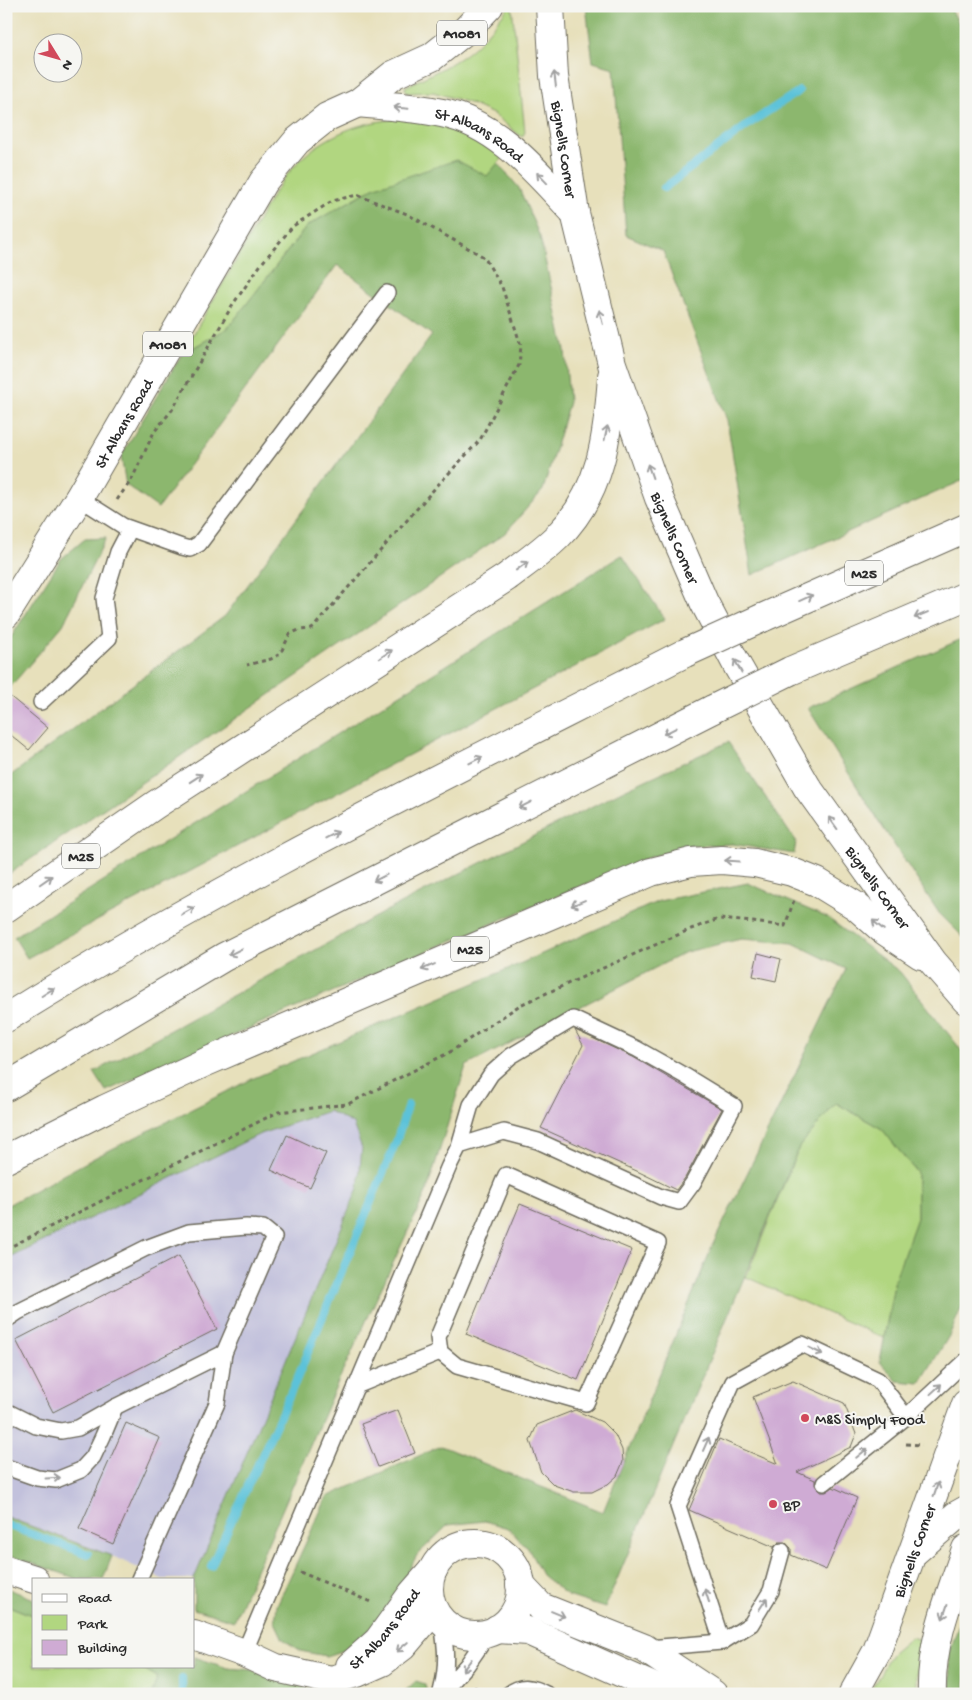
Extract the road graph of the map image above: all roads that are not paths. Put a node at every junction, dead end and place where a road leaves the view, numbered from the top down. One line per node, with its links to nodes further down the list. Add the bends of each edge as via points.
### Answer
1 (489, 6): 3 (main road, St Albans Road / A1081, via 466,30 432,57 393,75)
2 (550, 6): 4 (main road, Bignells Corner, one-way to 2, via 554,76)
3 (358, 103): 4 (main road, St Albans Road, one-way to 3, via 518,154 473,123 444,113); 7 (main road, St Albans Road / A1081, via 327,117 296,141 262,182)
4 (575, 213): 6 (main road, Bignells Corner, one-way to 4)
5 (387, 293): 8 (lane, via 199,544 190,549)
6 (612, 364): 13 (main road, M25, one-way to 6, via 155,804 507,577 552,542 585,502 595,480 609,420); 14 (main road, Bignells Corner, one-way to 6, via 807,787 725,643 659,498)
7 (79, 498): 8 (lane); 11 (main road, St Albans Road / A1081)
8 (130, 528): 12 (lane, via 118,552 104,598 109,638)
9 (966, 528): 16 (main road, M25, one-way to 9, bridge, via 75,975 252,876 685,653)
10 (966, 596): 17 (main road, one-way to 17, bridge, via 713,709 224,957)
11 (6, 614)
12 (41, 702)
13 (6, 908)
14 (933, 962): 15 (main road, Bignells Corner); 19 (main road, M25, one-way to 19, via 817,882 755,862 691,862 651,872 206,1062)
15 (966, 1000)
16 (6, 1018)
17 (6, 1087)
18 (459, 1146): 18 (lane, via 471,1105 491,1074 511,1056 573,1019 637,1049 734,1106 693,1183 679,1202 660,1197 538,1141 504,1132); 24 (lane)
19 (6, 1158)
20 (6, 1320): 22 (lane, via 146,1248 189,1232 263,1228 274,1237)
21 (440, 1352): 21 (lane, via 438,1337 506,1175 658,1243 586,1403 457,1366); 24 (lane)
22 (224, 1353): 26 (lane); 38 (lane, via 217,1403)
23 (966, 1361): 28 (lane, one-way to 23)
24 (356, 1386): 45 (lane)
25 (966, 1404): 34 (main road, Bignells Corner, one-way to 25)
26 (115, 1406): 27 (lane, via 78,1428 61,1431 36,1426); 29 (lane, one-way to 26, via 38,1478 56,1480 81,1470 93,1457)
27 (6, 1411)
28 (906, 1417): 30 (lane, one-way to 28); 43 (lane, one-way to 28, via 678,1506 733,1382 802,1344 878,1380)
29 (6, 1467)
30 (824, 1483)
31 (966, 1510): 34 (main road)
32 (966, 1549): 52 (main road, one-way to 52, via 939,1630)
33 (782, 1551): 43 (lane, one-way to 33, via 751,1624 771,1591)
34 (914, 1552): 51 (main road, Bignells Corner, via 877,1651)
35 (6, 1570): 37 (main road)
36 (433, 1570): 39 (main road, via 442,1556 461,1545 483,1544 508,1558); 40 (main road, via 429,1588 431,1603); 46 (main road, St Albans Road, via 378,1641)
37 (32, 1578)
38 (139, 1578)
39 (520, 1585): 41 (main road, via 513,1614); 44 (main road, one-way to 44, via 541,1607)
40 (438, 1616): 41 (main road, via 460,1633 472,1636); 41 (lane, one-way to 40, via 441,1694 446,1674 446,1653); 46 (main road, St Albans Road, one-way to 46, via 382,1662)
41 (493, 1631): 49 (main road, via 528,1631)
42 (195, 1636): 45 (main road, St Albans Road)
43 (722, 1642): 44 (lane)
44 (644, 1648): 50 (main road)
45 (244, 1653): 46 (main road, St Albans Road, via 276,1668)
46 (331, 1680)
47 (509, 1694): 48 (lane, via 531,1686)
48 (546, 1694)
49 (669, 1694)
50 (713, 1694)
51 (853, 1694)
52 (932, 1694)

